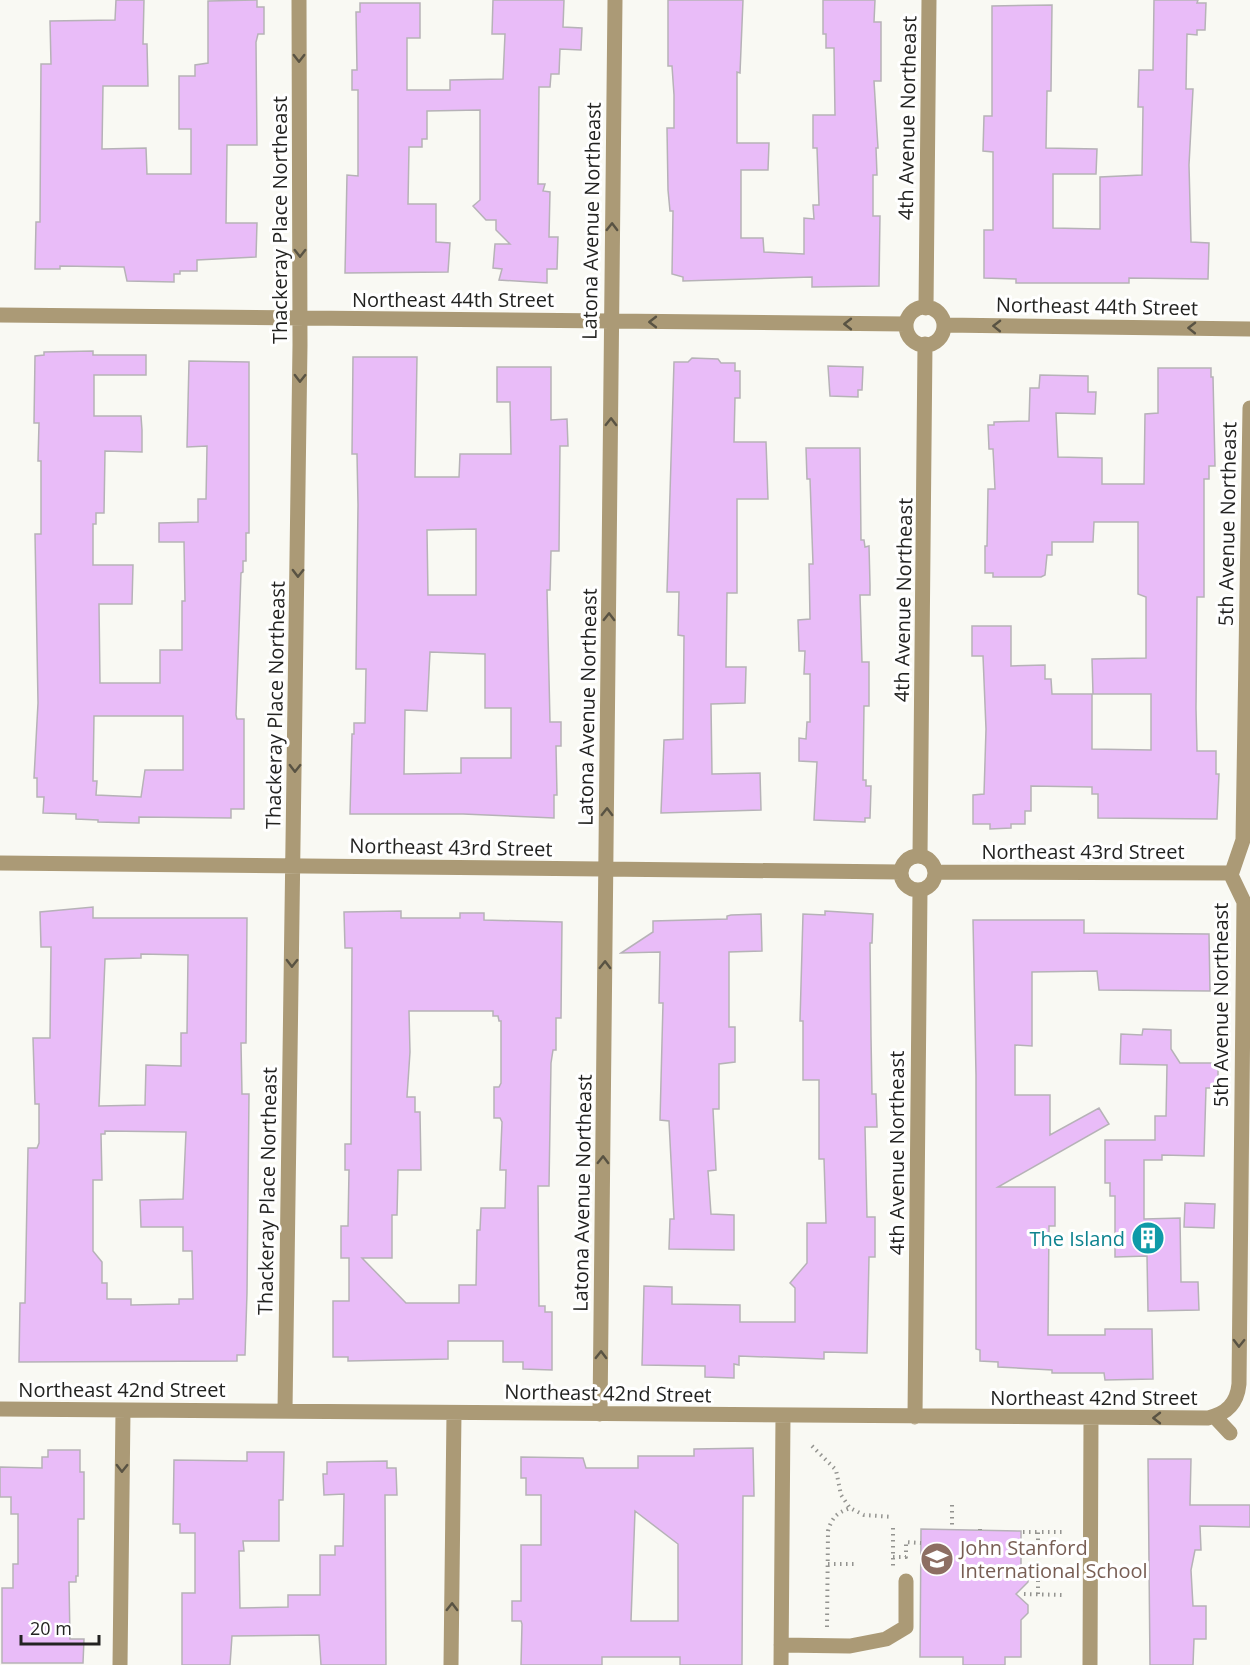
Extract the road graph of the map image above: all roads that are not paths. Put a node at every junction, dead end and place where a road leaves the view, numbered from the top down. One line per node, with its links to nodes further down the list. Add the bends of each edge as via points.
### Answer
1 (299, 0): 6 (street, Thackeray Place Northeast, one-way to 6)
2 (615, 0): 7 (street, Latona Avenue Northeast, one-way to 2)
3 (929, 0): 4 (street, 4th Avenue Northeast)
4 (926, 308): 8 (street, via 911,314); 9 (street, via 940,315)
5 (0, 315): 6 (street, Northeast 44th Street)
6 (300, 319): 7 (street, Northeast 44th Street); 15 (street, Thackeray Place Northeast, one-way to 15)
7 (612, 322): 8 (street, Northeast 44th Street, one-way to 7); 16 (street, Latona Avenue Northeast, one-way to 7)
8 (906, 324): 11 (street, via 913,340)
9 (944, 325): 10 (street, Northeast 44th Street, one-way to 9); 11 (street, via 939,338)
10 (1250, 329)
11 (925, 344): 13 (street, 4th Avenue Northeast)
12 (1250, 408): 19 (street, 5th Avenue Northeast, via 1243,840)
13 (920, 856): 17 (street, via 907,861); 18 (street, via 928,859)
14 (0, 863): 15 (street, Northeast 43rd Street)
15 (294, 865): 16 (street, Northeast 43rd Street); 23 (street, Thackeray Place Northeast, one-way to 23)
16 (606, 871): 17 (street, Northeast 43rd Street); 25 (street, Latona Avenue Northeast, one-way to 16)
17 (901, 872): 20 (street, via 906,885)
18 (935, 872): 19 (street, Northeast 43rd Street); 20 (street, via 930,885)
19 (1231, 873): 28 (street, 5th Avenue Northeast, one-way to 28, via 1244,902 1239,1384 1234,1403)
20 (920, 890): 27 (street, 4th Avenue Northeast)
21 (0, 1409): 22 (street, Northeast 42nd Street)
22 (123, 1410): 23 (street, Northeast 42nd Street); 33 (street, one-way to 33)
23 (285, 1411): 24 (street, Northeast 42nd Street)
24 (454, 1413): 25 (street, Northeast 42nd Street); 34 (street, one-way to 24)
25 (600, 1414): 26 (street, Northeast 42nd Street)
26 (783, 1415): 27 (street, Northeast 42nd Street); 32 (street)
27 (915, 1416): 29 (street, Northeast 42nd Street)
28 (1215, 1416): 29 (street, Northeast 42nd Street, one-way to 29); 30 (street)
29 (1091, 1418): 36 (street)
30 (1230, 1432)
31 (906, 1581): 32 (street, via 906,1627 886,1639 850,1646)
32 (781, 1645): 35 (street)
33 (120, 1665)
34 (451, 1665)
35 (781, 1665)
36 (1090, 1665)

